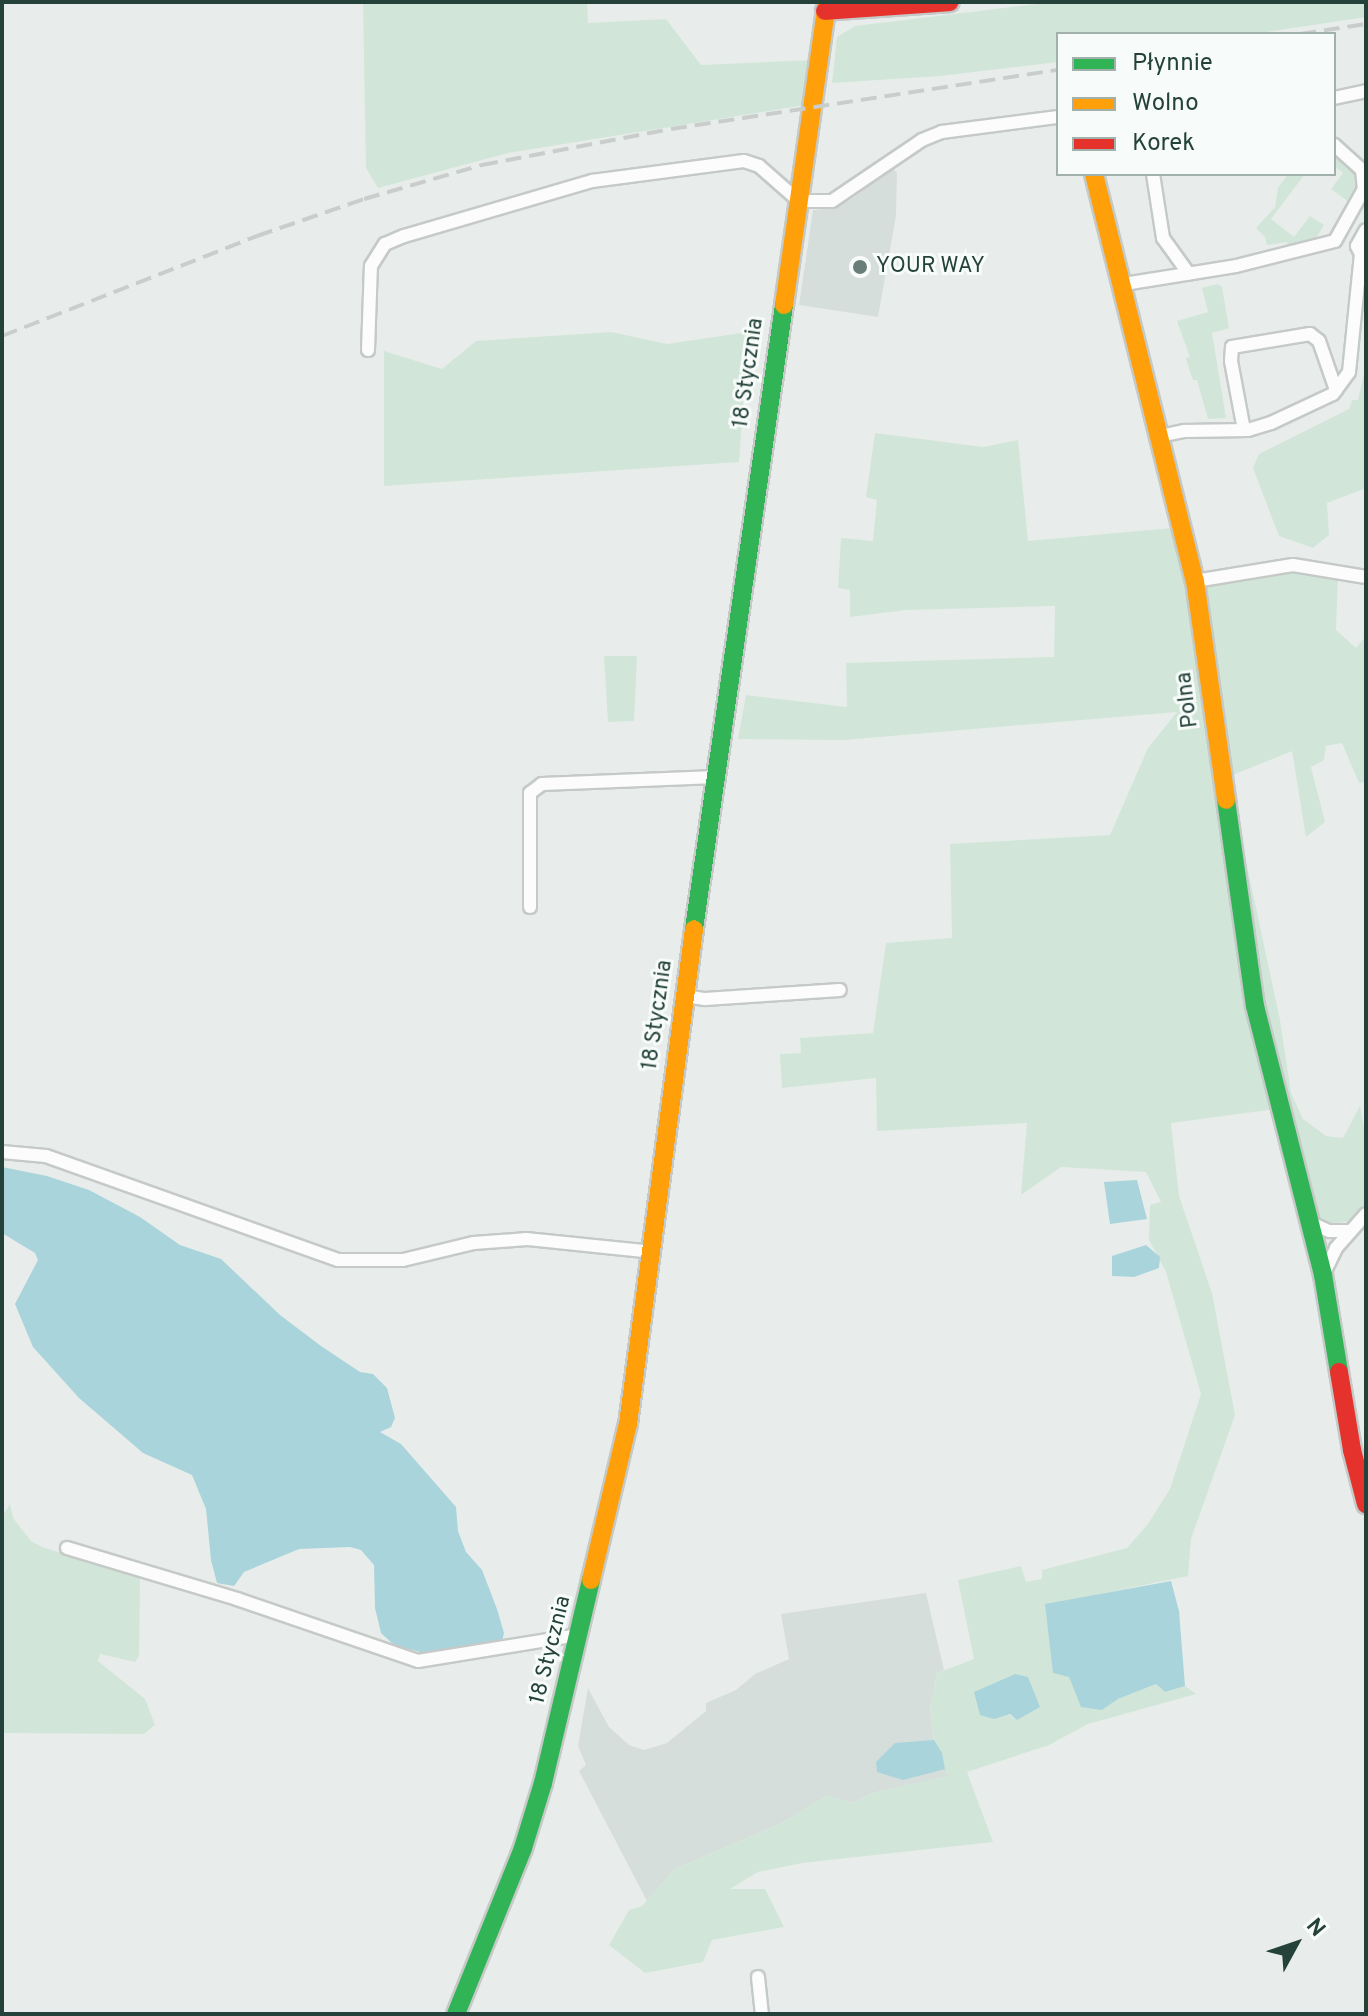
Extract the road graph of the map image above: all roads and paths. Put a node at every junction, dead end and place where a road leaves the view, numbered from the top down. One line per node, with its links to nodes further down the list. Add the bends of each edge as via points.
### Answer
1 (950, 2): 2 (street)
2 (826, 7): 9 (street, 18 Stycznia)
3 (1366, 91): 4 (street)
4 (1336, 98)
5 (1056, 117): 9 (street, via 942,132 922,140 839,199)
6 (1336, 147): 11 (street, via 1362,170 1364,189 1335,241)
7 (1095, 176): 12 (street, Polna)
8 (1153, 176): 11 (street, via 1163,238)
9 (799, 201): 13 (street, via 759,166 744,161 592,181 404,236 385,244 371,266); 21 (street, 18 Stycznia)
10 (1366, 230): 14 (street, via 1357,246 1361,254)
11 (1189, 274): 12 (street)
12 (1124, 284): 18 (street, Polna)
13 (368, 350)
14 (1351, 358): 15 (street); 16 (street, via 1349,372)
15 (1330, 372): 16 (street); 17 (street, via 1319,341 1310,334 1232,347)
16 (1336, 390): 17 (street, via 1271,423)
17 (1244, 430): 18 (street)
18 (1160, 436): 20 (street, Polna)
19 (1366, 577): 20 (street, via 1293,565)
20 (1195, 581): 27 (street, Polna, via 1255,1006)
21 (716, 777): 22 (street, via 542,784 530,793); 24 (street, 18 Stycznia)
22 (530, 907)
23 (840, 990): 24 (street)
24 (685, 996): 29 (street, 18 Stycznia)
25 (2, 1152): 29 (street, via 46,1156 338,1260 403,1260 474,1243 527,1239)
26 (1366, 1214): 28 (street)
27 (1311, 1223): 28 (street, via 1329,1231); 30 (street, Polna)
28 (1351, 1231): 30 (street)
29 (652, 1252): 33 (street, 18 Stycznia, via 628,1424)
30 (1323, 1275): 31 (street, Polna)
31 (1366, 1504)
32 (67, 1548): 33 (street, via 418,1661)
33 (579, 1635): 35 (street, 18 Stycznia, via 523,1848)
34 (758, 1977): 36 (street)
35 (456, 2014)
36 (762, 2014)

